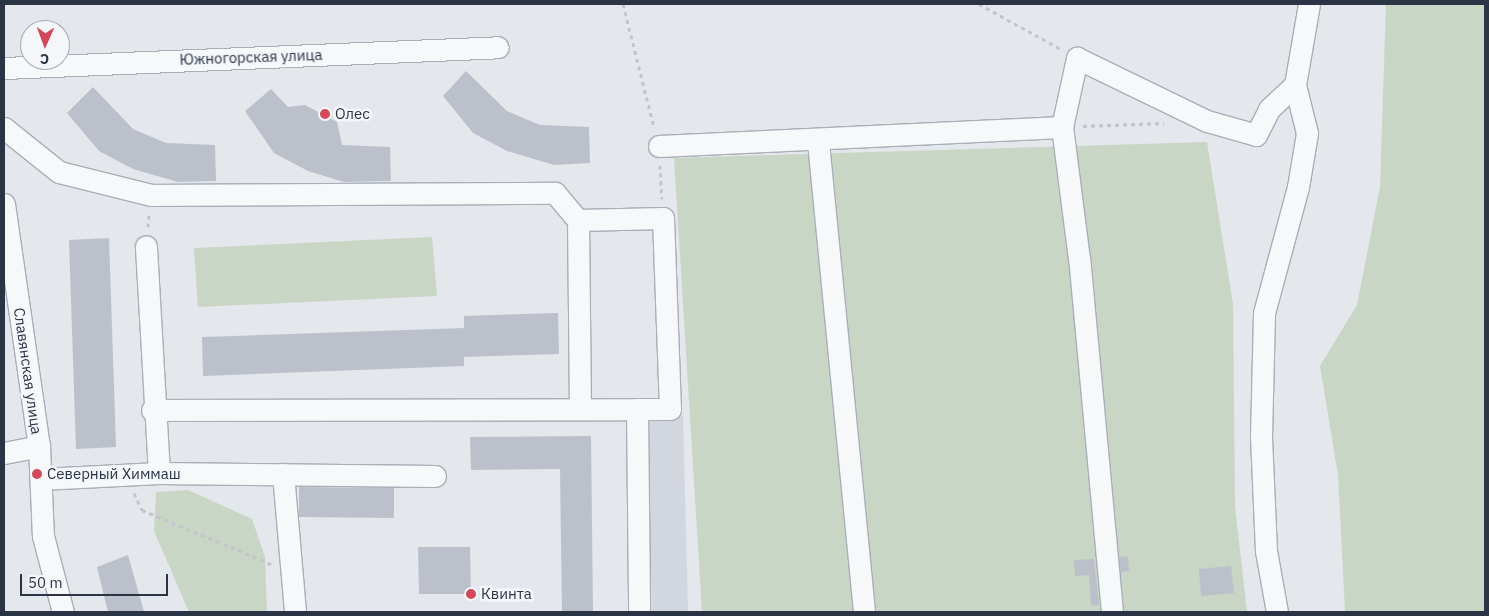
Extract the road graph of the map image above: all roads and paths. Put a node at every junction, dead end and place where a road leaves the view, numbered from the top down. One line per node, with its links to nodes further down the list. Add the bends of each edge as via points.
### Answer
1 (623, 4): 12 (path)
2 (979, 4): 5 (path)
3 (1309, 4): 7 (street)
4 (498, 47): 6 (street, Южногорская улица)
5 (1077, 58): 7 (street, via 1207,121 1256,135 1269,109); 9 (street)
6 (4, 68)
7 (1295, 85): 34 (street, via 1307,133 1298,187 1264,313 1266,551)
8 (1168, 123): 9 (path)
9 (1062, 127): 11 (street); 33 (street)
10 (4, 128): 13 (street, via 59,172)
11 (818, 142): 12 (street); 32 (street)
12 (659, 146): 15 (path)
13 (151, 195): 16 (street, via 555,193); 17 (path)
14 (4, 204): 21 (street, Славянская улица)
15 (663, 218): 16 (street); 19 (street, via 670,409)
16 (578, 220): 18 (street)
17 (146, 246): 20 (street)
18 (580, 409): 19 (street); 20 (street)
19 (637, 409): 31 (street)
20 (152, 410): 23 (street)
21 (39, 446): 22 (street); 27 (street, Славянская улица)
22 (4, 453)
23 (159, 473): 24 (street); 25 (street)
24 (283, 474): 26 (street); 28 (street, via 284,533)
25 (126, 475): 27 (street); 28 (path, via 142,510)
26 (435, 476)
27 (40, 479): 29 (street, Славянская улица, via 43,536)
28 (295, 574): 30 (street)
29 (63, 612)
30 (295, 612)
31 (639, 612)
32 (864, 612)
33 (1112, 612)
34 (1277, 612)

